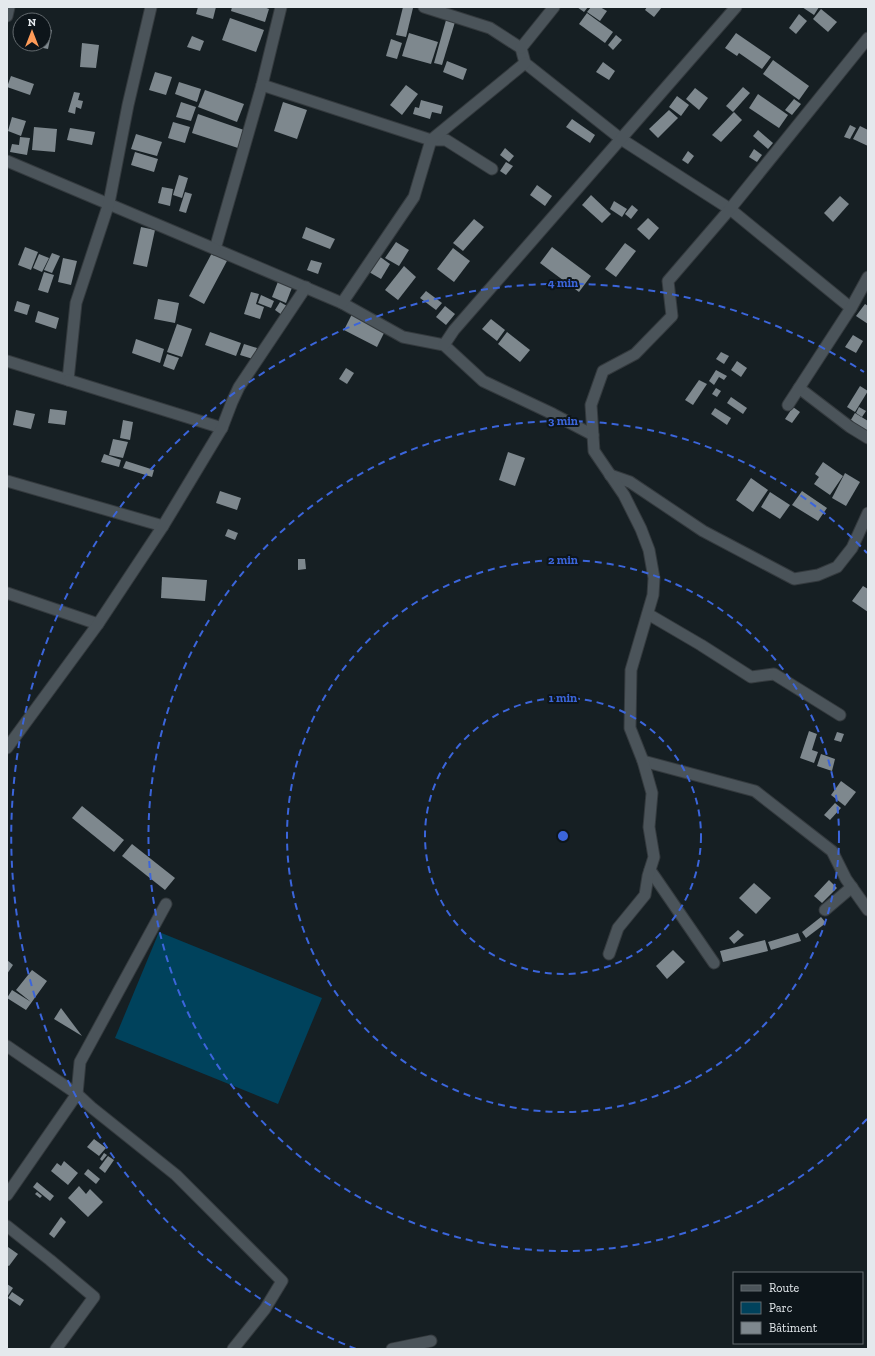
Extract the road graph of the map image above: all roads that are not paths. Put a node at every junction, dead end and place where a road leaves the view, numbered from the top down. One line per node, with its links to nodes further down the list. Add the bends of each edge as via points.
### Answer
1 (9, 7): 7 (street)
2 (151, 7): 16 (street)
3 (281, 7): 11 (street)
4 (424, 7): 9 (street, via 490,28)
5 (554, 7): 9 (street)
6 (736, 7): 12 (street)
7 (7, 16)
8 (868, 38): 17 (street)
9 (521, 48): 10 (street)
10 (525, 63): 12 (street); 13 (street)
11 (262, 85): 13 (street); 18 (street)
12 (621, 139): 17 (street); 23 (street, via 454,330)
13 (431, 140): 15 (street, via 446,140); 21 (street, via 414,197)
14 (7, 161): 16 (street)
15 (492, 169)
16 (109, 203): 18 (street); 25 (street, via 76,303)
17 (730, 209): 22 (street); 29 (street, via 668,281 672,316 635,354 603,372 591,405)
18 (215, 249): 20 (street)
19 (868, 277): 22 (street)
20 (306, 287): 21 (street); 28 (street, via 240,387)
21 (342, 303): 23 (street, via 403,336)
22 (851, 308): 26 (street)
23 (444, 345): 29 (street, via 483,381)
24 (7, 361): 25 (street)
25 (68, 380): 28 (street)
26 (799, 388): 27 (street); 30 (street, via 850,428)
27 (788, 405)
28 (222, 428): 34 (street)
29 (593, 435): 31 (street, via 594,451)
30 (868, 438)
31 (610, 475): 33 (street, via 630,482 703,531 794,579 818,575 838,567 852,548); 36 (street, via 624,495 649,550 654,578)
32 (7, 481): 34 (street)
33 (868, 513)
34 (163, 526): 37 (street)
35 (7, 593): 37 (street)
36 (648, 614): 38 (street, via 751,677 774,674); 40 (street, via 631,670 630,728)
37 (98, 624): 39 (street)
38 (840, 715)
39 (7, 748)
40 (643, 761): 41 (street, via 652,793 649,827 654,857); 42 (street, via 755,791 832,851)
41 (650, 870): 46 (street, via 645,895 618,928); 47 (street)
42 (852, 887): 44 (street); 45 (street)
43 (166, 904): 49 (street, via 80,1062)
44 (825, 910)
45 (868, 910)
46 (609, 954)
47 (714, 963)
48 (7, 1046): 49 (street)
49 (77, 1094): 50 (street); 54 (street, via 176,1175 282,1281 266,1309)
50 (7, 1195)
51 (7, 1226): 53 (street, via 94,1297)
52 (431, 1341): 55 (street)
53 (56, 1349)
54 (233, 1349)
55 (392, 1349)

